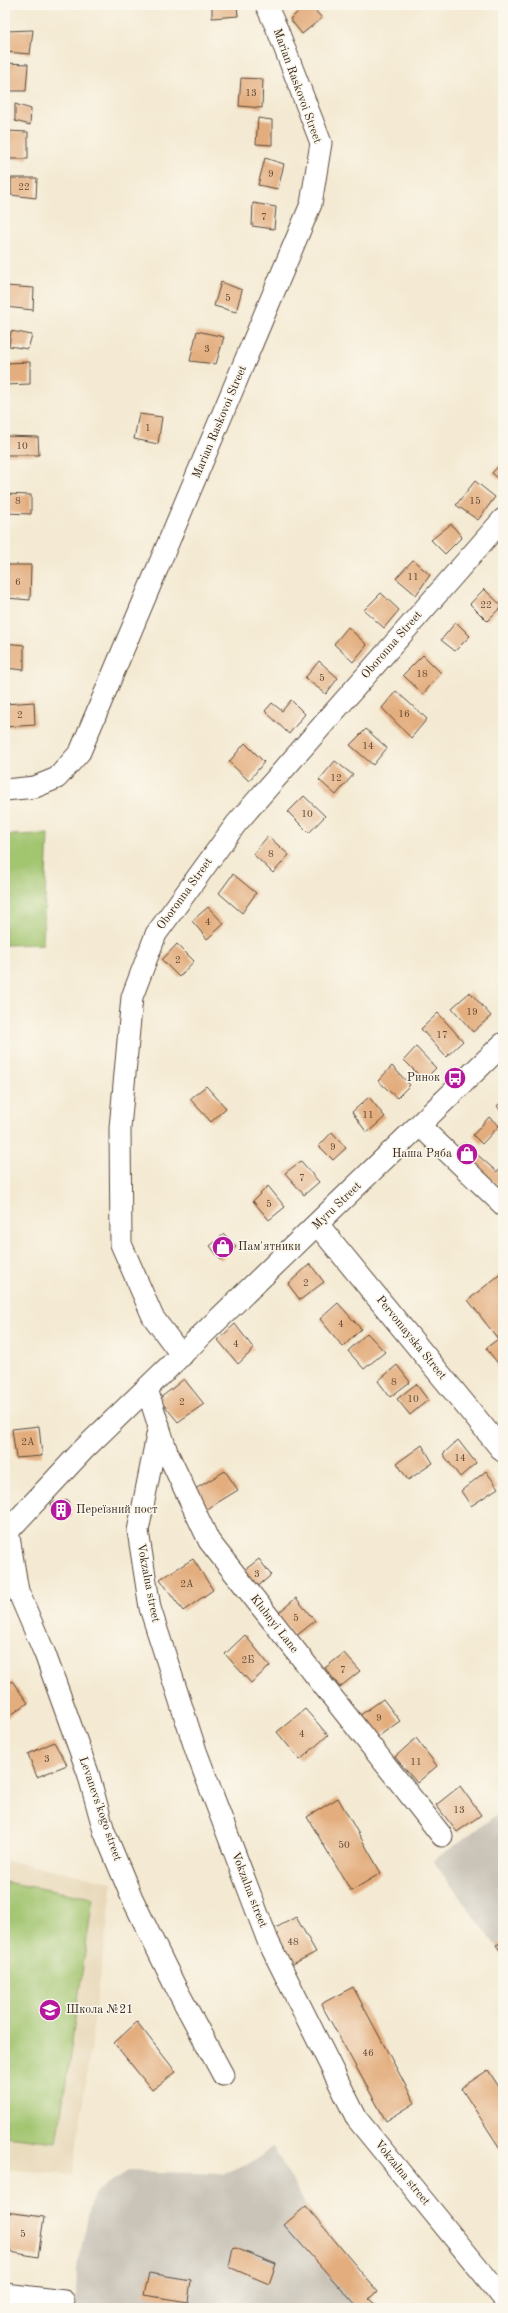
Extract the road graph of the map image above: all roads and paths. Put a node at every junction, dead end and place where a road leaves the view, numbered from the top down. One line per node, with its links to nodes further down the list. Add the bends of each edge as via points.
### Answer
1 (266, 5): 3 (street, Marian Raskovoi Street, via 321,143 310,204 80,752 57,778 34,787)
2 (503, 519): 8 (street, Oboronna Street, via 236,824 156,934 132,997 120,1128 121,1244 153,1317)
3 (5, 790)
4 (503, 1044): 5 (street, Myru Street)
5 (420, 1126): 6 (street); 7 (street, Myru Street)
6 (503, 1205)
7 (318, 1225): 8 (street, Myru Street); 11 (street, Pervomayska Street)
8 (182, 1356): 9 (street, Myru Street)
9 (147, 1389): 10 (street, Klubnyi Lane); 12 (street, Myru Street, via 84,1449)
10 (159, 1425): 13 (street, Klubnyi Lane, via 167,1452 209,1541); 16 (street, Vokzalna street, via 138,1531 150,1608 196,1751 268,1941 357,2119)
11 (503, 1451)
12 (6, 1533): 14 (street, Levanevs'kogo street, via 18,1592 48,1662 88,1773 104,1831 132,1898 171,1979)
13 (442, 1836)
14 (223, 2075)
15 (5, 2294): 17 (street)
16 (503, 2298)
17 (64, 2301)

